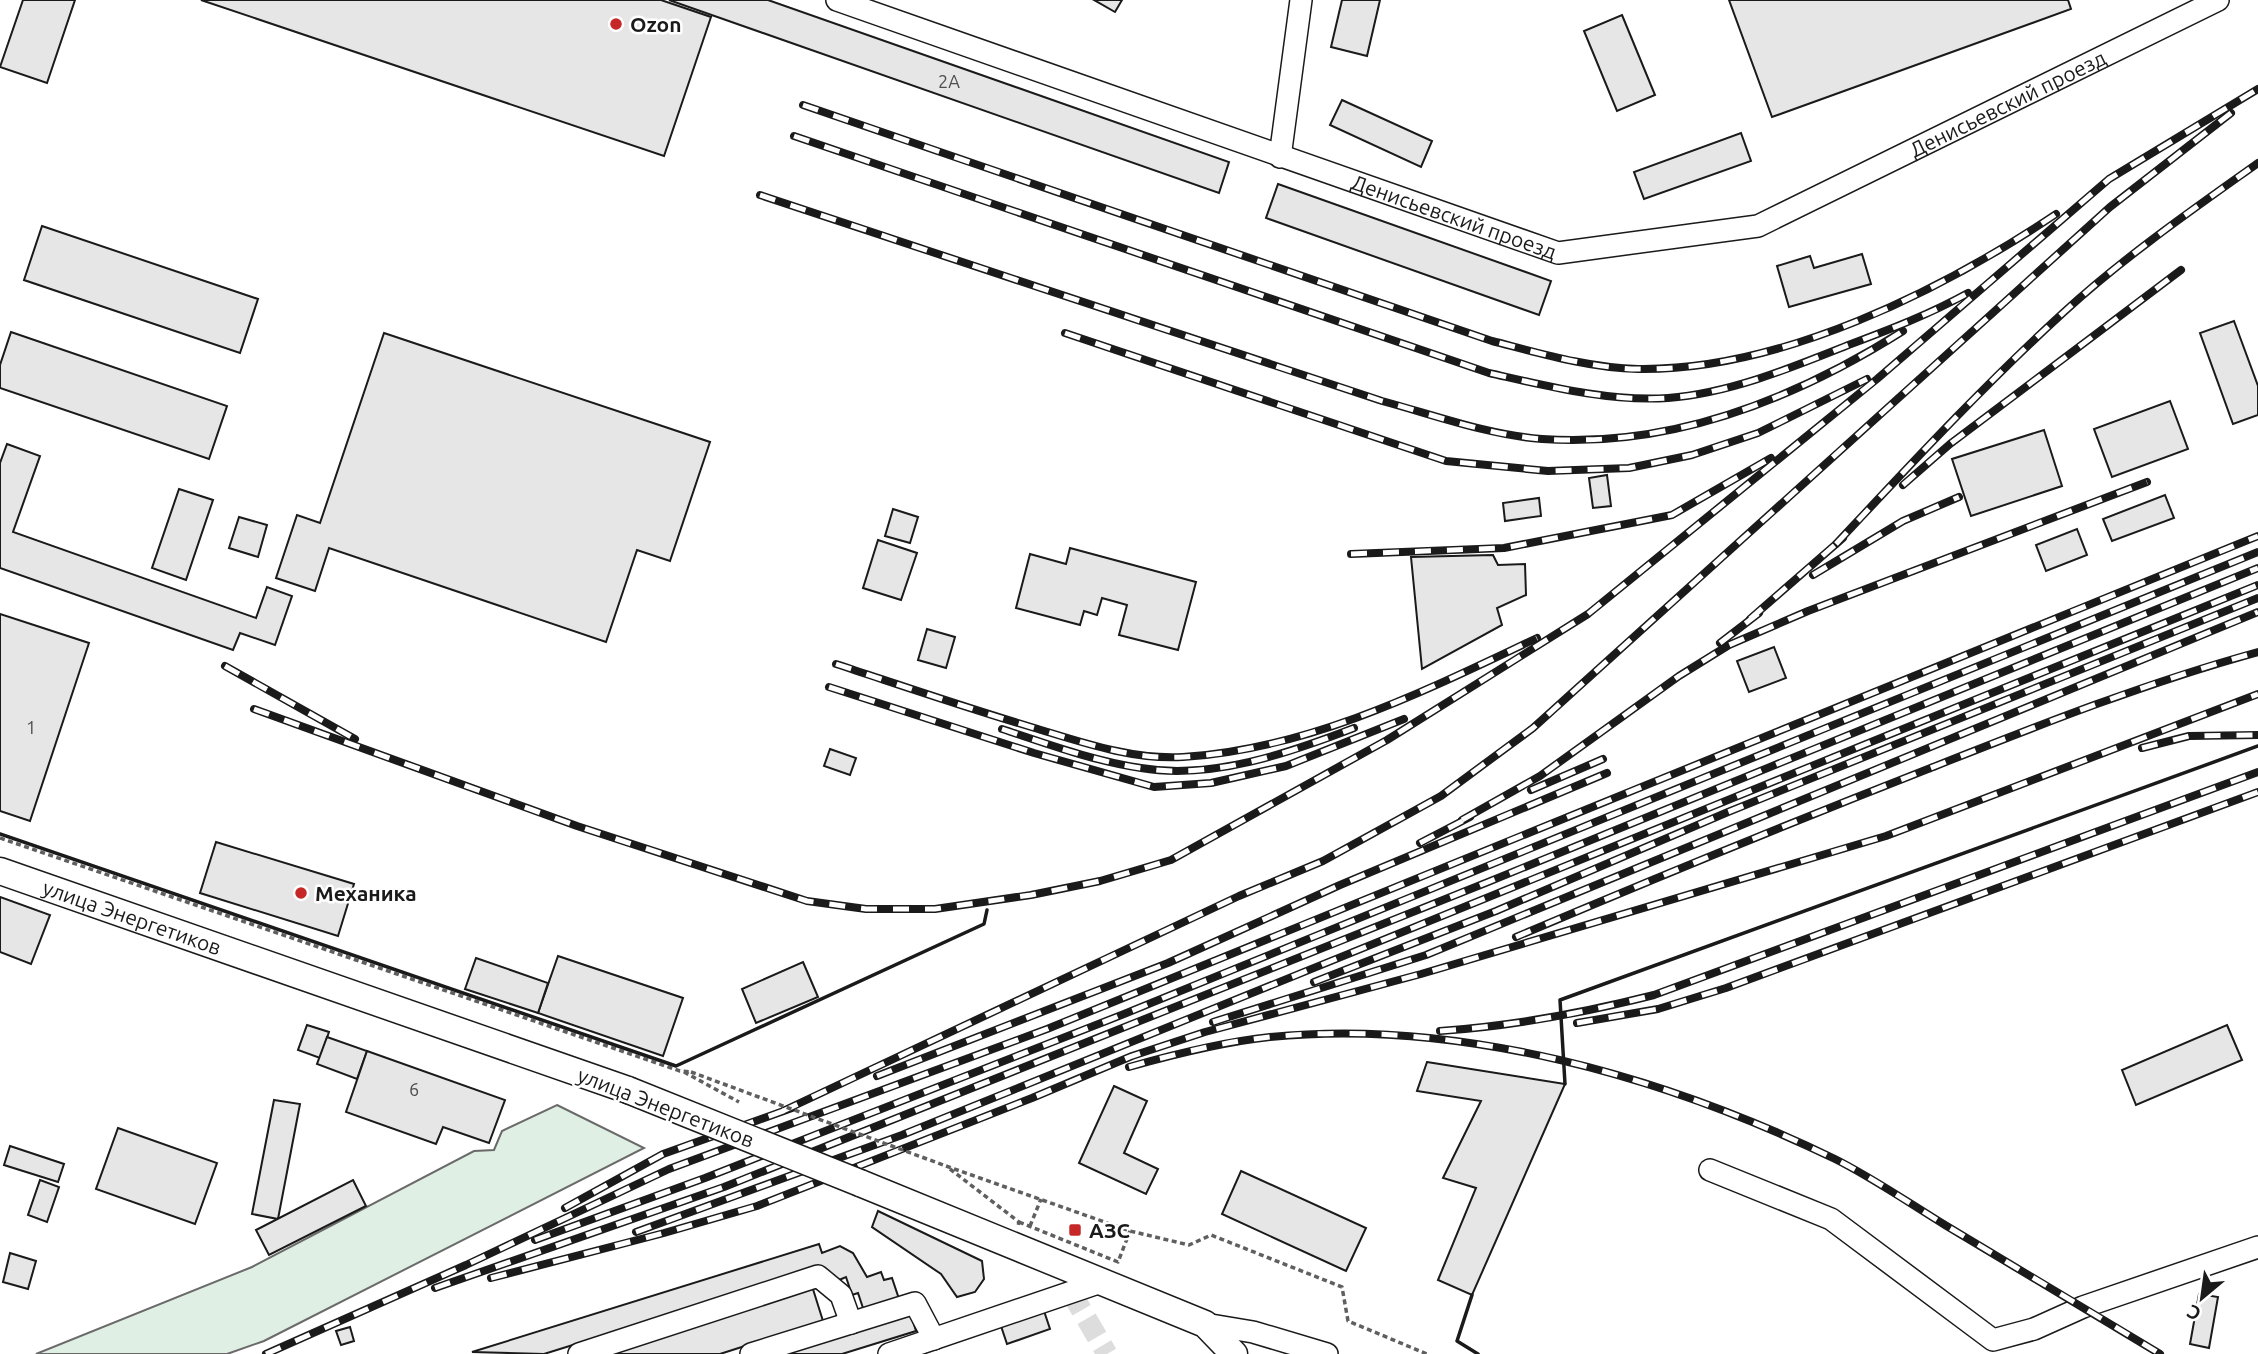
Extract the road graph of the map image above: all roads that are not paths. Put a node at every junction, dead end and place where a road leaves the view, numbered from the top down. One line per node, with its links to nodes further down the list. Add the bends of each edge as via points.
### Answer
1 (838, 0): 4 (street, Денисьевский проезд)
2 (1301, 0): 4 (street)
3 (2218, 0): 4 (street, Денисьевский проезд, via 1758,226 1558,253)
4 (1280, 157)
5 (0, 871): 8 (main road, улица Энергетиков, bridge, via 628,1090)
6 (1710, 1170): 7 (street, via 1831,1219 1993,1340)
7 (2258, 1247)
8 (1104, 1281): 10 (main road, улица Энергетиков); 11 (street)
9 (851, 1323): 11 (street, via 915,1303); 12 (street, via 841,1294 818,1276); 13 (street)
10 (1205, 1324): 15 (main road); 16 (main road); 17 (street, улица Энергетиков, via 1253,1332)
11 (934, 1339): 14 (street)
12 (579, 1354)
13 (751, 1354)
14 (889, 1354)
15 (1225, 1354)
16 (1234, 1354)
17 (1327, 1354)

